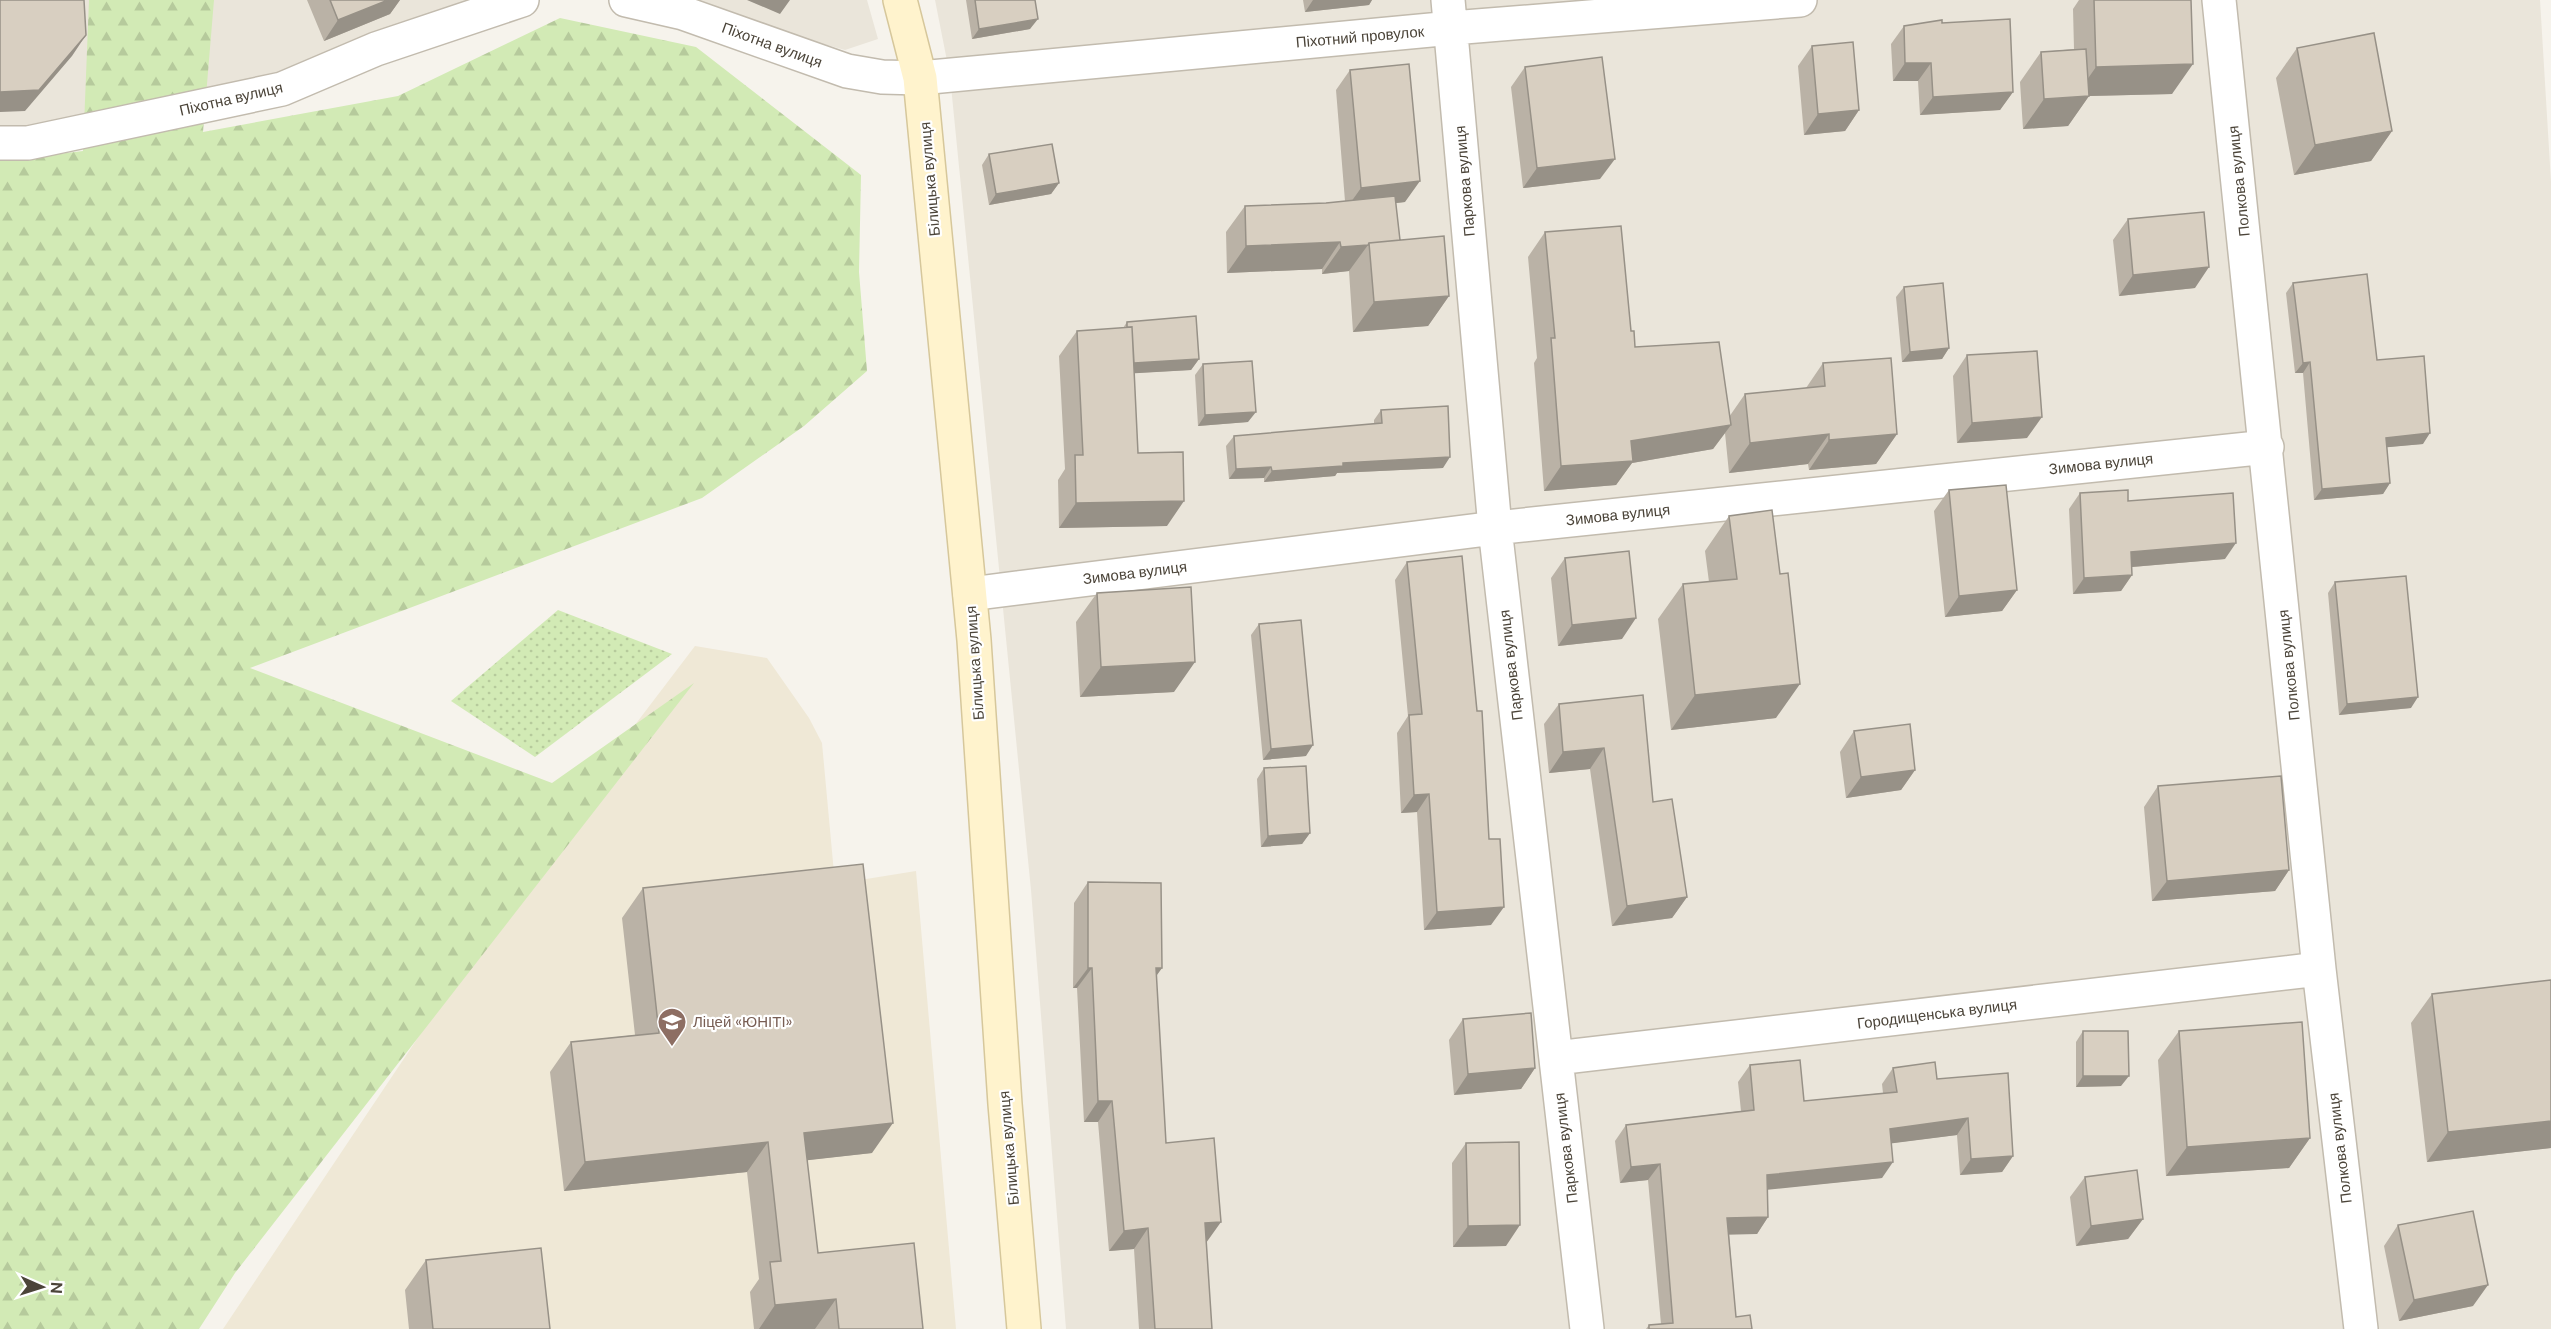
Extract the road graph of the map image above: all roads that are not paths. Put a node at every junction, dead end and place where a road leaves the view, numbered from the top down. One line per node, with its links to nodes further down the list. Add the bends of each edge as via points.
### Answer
1 (522, 0): 8 (street, Піхотна вулиця, via 376,49 282,89 28,144)
2 (626, 0): 7 (street, Піхотна вулиця, via 683,13 847,71)
3 (900, 0): 7 (main road, Білицька вулиця)
4 (1800, 0): 6 (street, Піхотний провулок)
5 (2219, 0): 9 (street, Полкова вулиця)
6 (1450, 14): 7 (street, Піхотний провулок); 10 (street, Паркова вулиця)
7 (921, 78): 11 (main road, Білицька вулиця)
8 (0, 144)
9 (2267, 447): 10 (street, Зимова вулиця); 12 (street, Полкова вулиця)
10 (1495, 528): 11 (street, Зимова вулиця); 13 (street, Паркова вулиця)
11 (970, 594): 14 (main road, Білицька вулиця)
12 (2319, 969): 13 (street, Городищенська вулиця); 16 (street, Полкова вулиця)
13 (1556, 1058): 15 (street, Паркова вулиця)
14 (1024, 1329)
15 (1587, 1329)
16 (2361, 1329)

